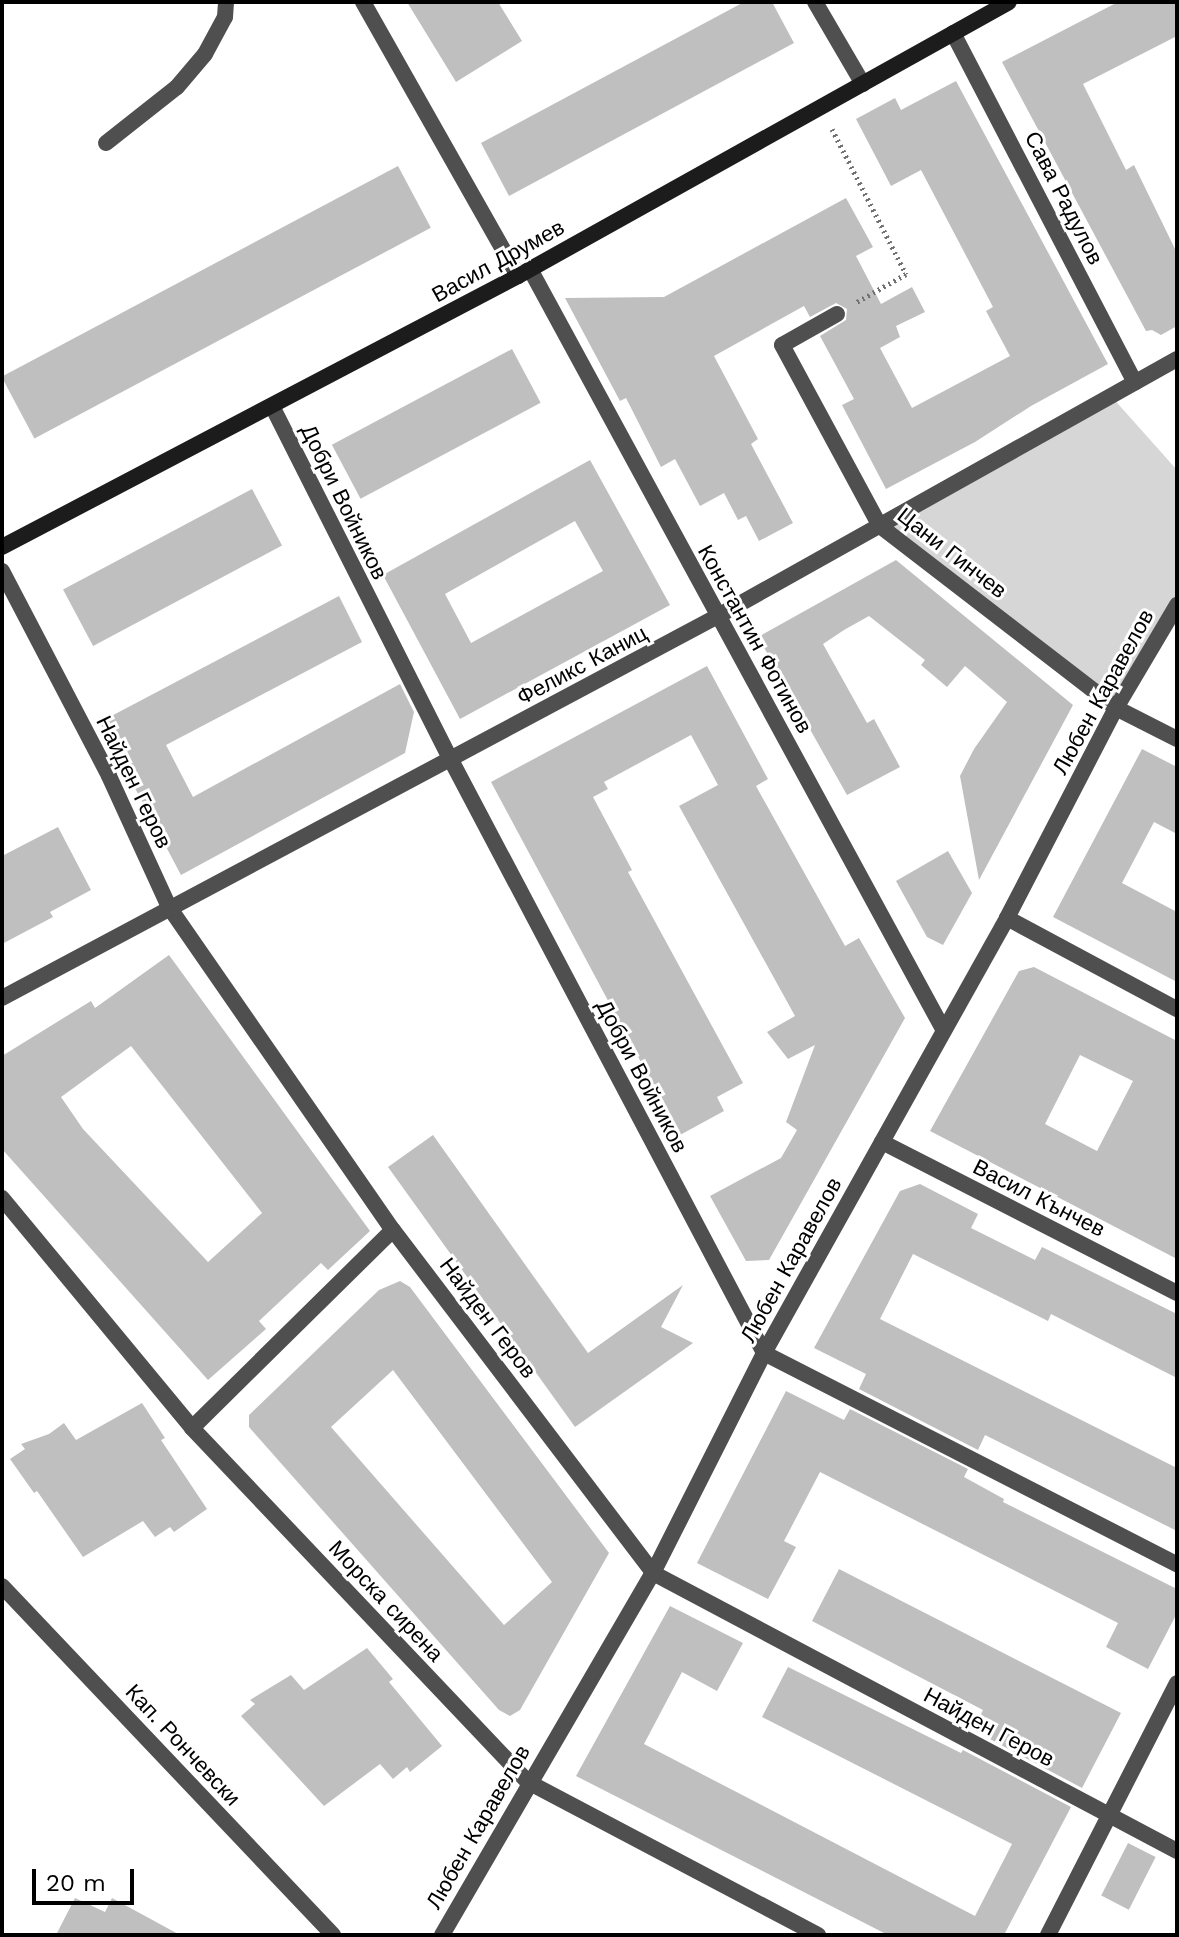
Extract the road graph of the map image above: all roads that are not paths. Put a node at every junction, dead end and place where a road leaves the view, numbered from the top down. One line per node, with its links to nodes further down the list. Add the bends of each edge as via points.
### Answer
1 (226, 2): 7 (street, via 225,17 205,54 177,87)
2 (363, 2): 8 (street, Константин Фотинов)
3 (815, 2): 6 (street)
4 (1009, 2): 5 (street, Васил Друмев)
5 (953, 33): 6 (street, Васил Друмев); 11 (street, Сава Радулов)
6 (863, 84): 8 (street, Васил Друмев)
7 (106, 143)
8 (524, 272): 12 (street, Васил Друмев); 17 (street, Константин Фотинов)
9 (837, 314): 13 (street, Цани Гинчев, via 782,345)
10 (1177, 359): 11 (street, Феликс Каниц)
11 (1135, 383): 13 (street, Феликс Каниц)
12 (272, 406): 14 (street, Васил Друмев); 20 (street, Добри Войников)
13 (880, 526): 17 (street, Феликс Каниц); 18 (street, Цани Гинчев)
14 (2, 547)
15 (2, 571): 21 (street, Найден Геров, via 109,776)
16 (1177, 605): 18 (street, Любен Каравелов)
17 (718, 616): 20 (street, Феликс Каниц); 25 (street, Константин Фотинов)
18 (1116, 708): 19 (street, Цани Гинчев); 22 (street, Любен Каравелов)
19 (1177, 739)
20 (451, 760): 21 (street, Феликс Каниц); 30 (street, Добри Войников)
21 (169, 907): 23 (street, Феликс Каниц); 28 (street, Найден Геров)
22 (1007, 918): 24 (street); 25 (street, Любен Каравелов)
23 (2, 998)
24 (1177, 1009)
25 (943, 1029): 26 (street, Любен Каравелов)
26 (882, 1142): 29 (street, Васил Кънчев); 30 (street, Любен Каравелов)
27 (2, 1198): 31 (street, Морска сирена)
28 (393, 1230): 31 (street); 33 (street, Найден Геров)
29 (1177, 1293)
30 (764, 1353): 32 (street); 33 (street, Любен Каравелов)
31 (192, 1428): 36 (street, Морска сирена)
32 (1177, 1564)
33 (653, 1573): 36 (street, Любен Каравелов); 37 (street, Найден Геров)
34 (2, 1586): 39 (street, Кап. Рончевски)
35 (1177, 1683): 37 (street)
36 (528, 1782): 40 (street, Любен Каравелов); 41 (street, Морска сирена)
37 (1109, 1816): 38 (street, Найден Геров); 42 (street)
38 (1177, 1851)
39 (333, 1935)
40 (442, 1935)
41 (818, 1935)
42 (1048, 1935)

